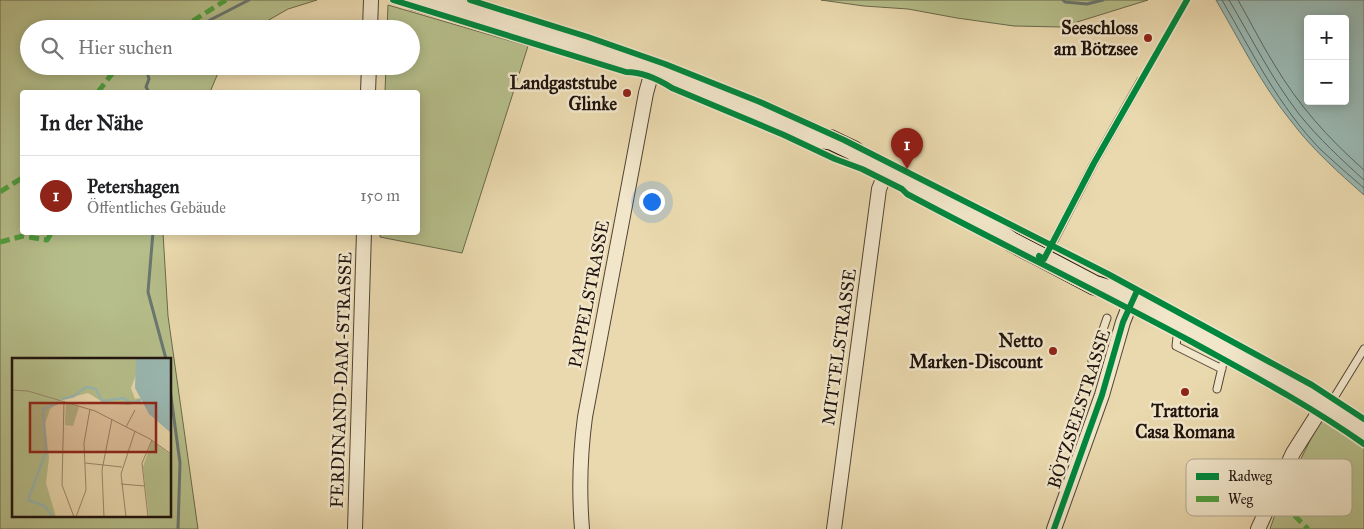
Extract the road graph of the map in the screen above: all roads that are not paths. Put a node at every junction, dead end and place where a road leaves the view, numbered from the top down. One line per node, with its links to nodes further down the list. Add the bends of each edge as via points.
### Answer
1 (371, 0): 5 (street)
2 (413, 0): 4 (main road, via 444,9)
3 (445, 0): 4 (main road)
4 (462, 9): 6 (main road)
5 (370, 20)
6 (653, 68): 10 (main road, via 784,122 818,138 838,154 862,160); 26 (street, PAPPELSTRASSE, via 585,418 580,497)
7 (368, 75): 9 (street)
8 (1141, 80): 12 (lane)
9 (368, 90)
10 (886, 172): 12 (main road, via 982,221 1012,242); 27 (street, MITTELSTRASSE, via 879,189)
11 (364, 235): 25 (street, FERDINAND-DAM-STRASSE)
12 (1047, 254): 13 (main road, via 1094,285)
13 (1128, 297): 15 (main road); 28 (street, BÖTZSEESTRASSE, via 1102,395)
14 (1106, 318): 18 (lane)
15 (1183, 326): 17 (main road); 19 (lane, via 1176,346)
16 (1364, 349): 21 (lane)
17 (1228, 350): 19 (lane); 21 (main road)
18 (1092, 360)
19 (1222, 369): 20 (lane)
20 (1217, 389)
21 (1326, 406): 22 (main road); 23 (street)
22 (1364, 431)
23 (1290, 459)
24 (1264, 516): 29 (street)
25 (355, 529)
26 (582, 529)
27 (834, 529)
28 (1054, 529)
29 (1258, 529)

